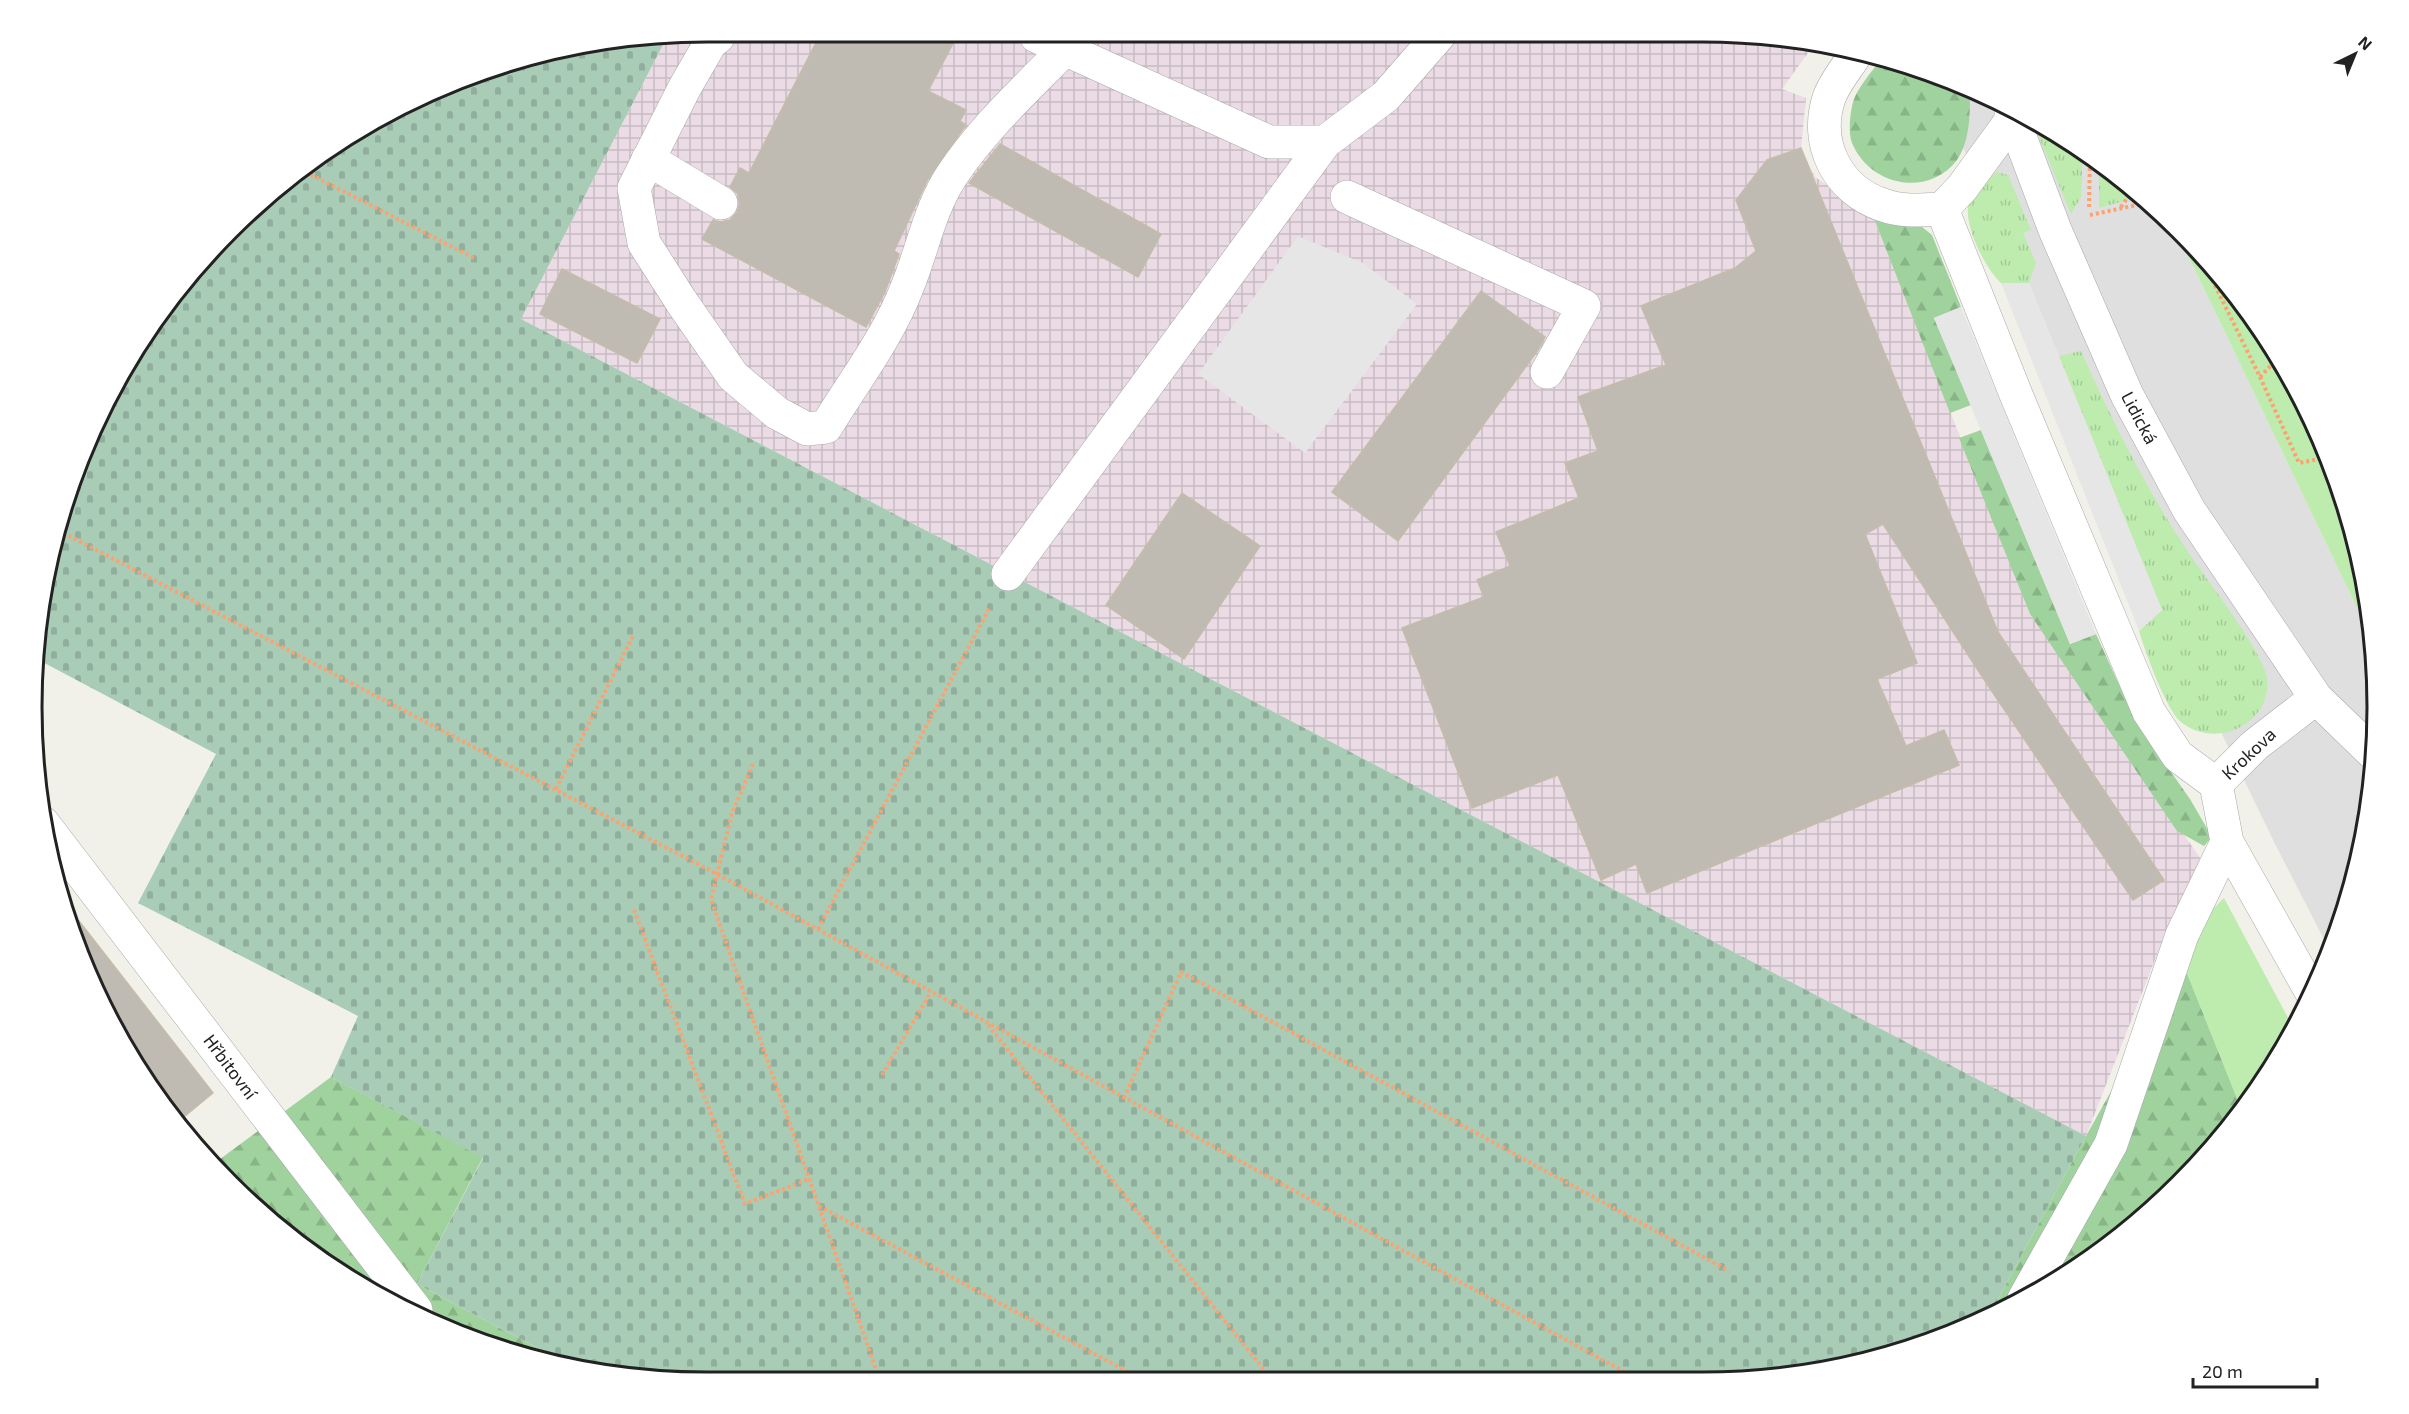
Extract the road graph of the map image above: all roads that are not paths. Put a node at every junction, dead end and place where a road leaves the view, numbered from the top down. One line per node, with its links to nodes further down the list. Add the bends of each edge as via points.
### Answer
1 (711, 42): 8 (street)
2 (1051, 42): 7 (street, via 1269,142); 8 (street, via 952,175 931,214 908,286 886,332 826,427 807,429 777,413 733,376 681,301 644,243 634,189)
3 (1433, 42): 7 (street, via 1386,96)
4 (1853, 60): 11 (street, via 1829,97 1824,126 1826,149 1838,174 1883,205 1914,211)
5 (2010, 118): 11 (street, via 1962,188)
6 (2014, 120): 14 (street, Lidická, via 2064,252 2127,395 2189,510)
7 (1325, 142): 13 (street)
8 (648, 159): 10 (street)
9 (1347, 197): 12 (street, via 1584,306)
10 (722, 203)
11 (1942, 209): 16 (street, via 2149,712 2178,756)
12 (1547, 372)
13 (1008, 574)
14 (2316, 698): 15 (street); 16 (street, Krokova, via 2255,745)
15 (2366, 746)
16 (2216, 784): 18 (street, Krokova)
17 (56, 839): 21 (street, Hřbitovní)
18 (2227, 842): 19 (street, Krokova); 20 (street, via 2182,935 2112,1144)
19 (2306, 983)
20 (2033, 1284)
21 (409, 1301)

